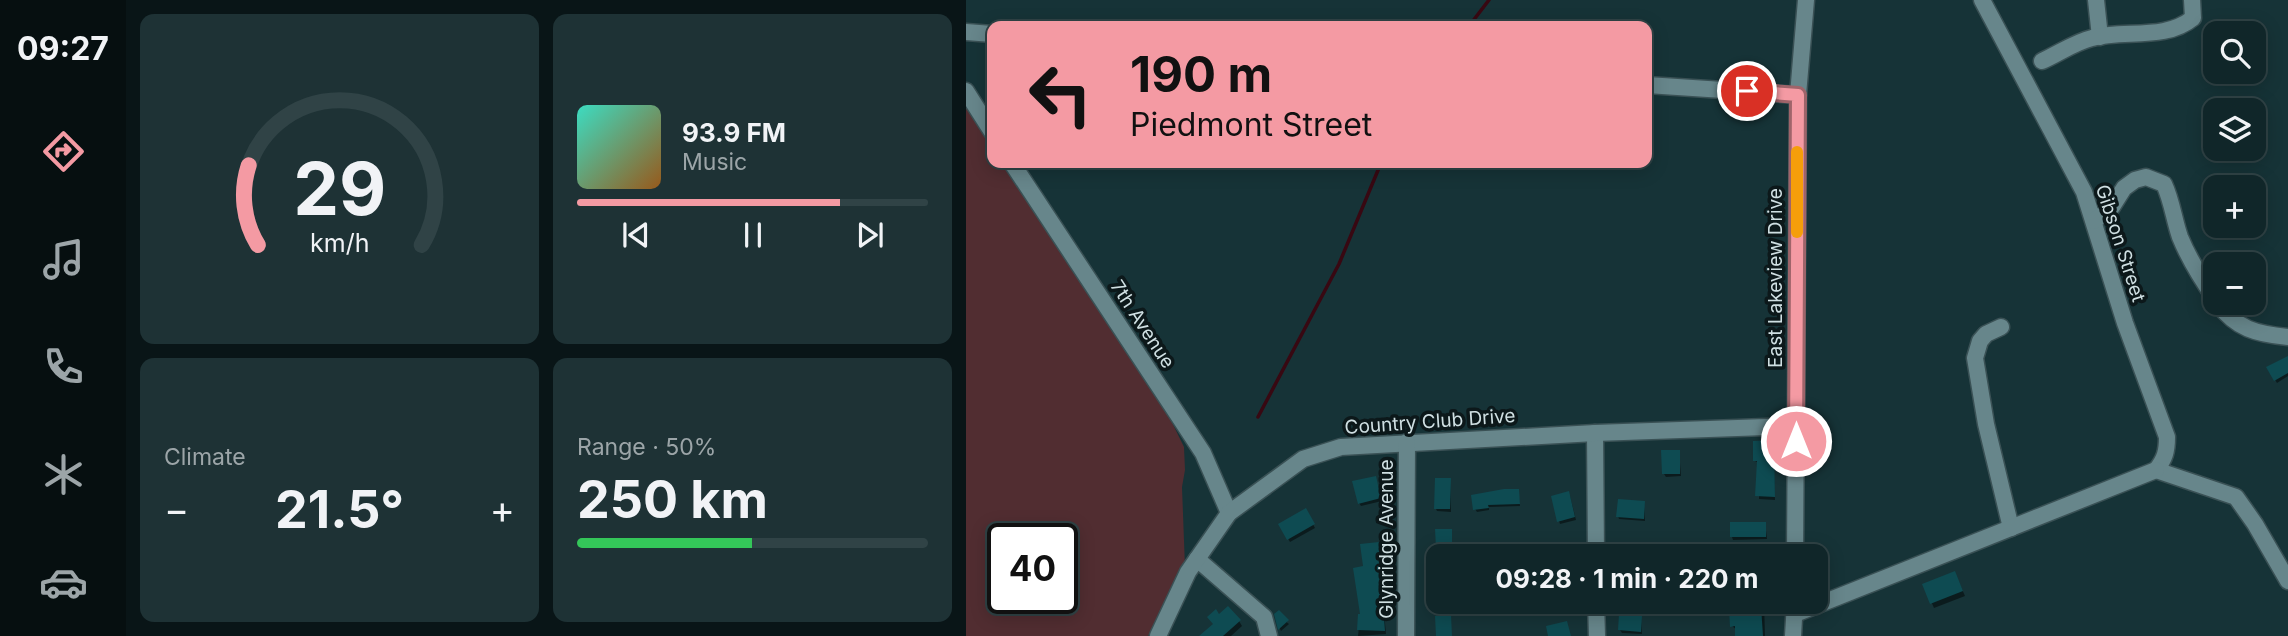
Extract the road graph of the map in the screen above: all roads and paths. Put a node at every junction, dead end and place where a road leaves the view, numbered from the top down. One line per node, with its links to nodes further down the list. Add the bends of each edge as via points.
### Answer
1 (1806, 0): 11 (street, East Lakeview Drive)
2 (1982, 0): 14 (street, Gibson Street, via 2084,192)
3 (2096, 0): 7 (street)
4 (2192, 0): 7 (street, via 2193,18 2184,26)
5 (966, 32): 6 (street)
6 (987, 34)
7 (2100, 37): 8 (street)
8 (2042, 61)
9 (1652, 85): 11 (street)
10 (966, 91): 12 (street)
11 (1798, 95): 19 (street, East Lakeview Drive)
12 (987, 124)
13 (1015, 168): 23 (street, 7th Avenue, via 1203,453)
14 (2094, 220): 15 (street, via 2135,180 2156,179 2164,184 2180,237); 22 (street, Gibson Street, via 2166,437 2167,451)
15 (2203, 281)
16 (2227, 315): 18 (street, via 2260,334)
17 (2001, 327): 24 (street, via 1980,341 1975,358)
18 (2288, 337)
19 (1795, 426): 20 (street, Country Club Drive); 26 (street, East Lakeview Drive)
20 (1595, 433): 21 (street, Country Club Drive); 25 (street)
21 (1407, 442): 23 (street, Country Club Drive, via 1341,447 1303,459); 34 (street, Glynridge Avenue)
22 (2156, 470): 24 (street); 28 (street, via 2236,497)
23 (1229, 513): 27 (street, Country Club Drive)
24 (2011, 528): 29 (street)
25 (1595, 544)
26 (1795, 544)
27 (1198, 559): 32 (street, Country Club Drive); 33 (street, via 1264,617)
28 (2288, 581)
29 (1828, 596)
30 (1596, 614): 35 (street)
31 (1795, 614): 36 (street)
32 (1158, 636)
33 (1269, 636)
34 (1406, 636)
35 (1597, 636)
36 (1793, 636)

